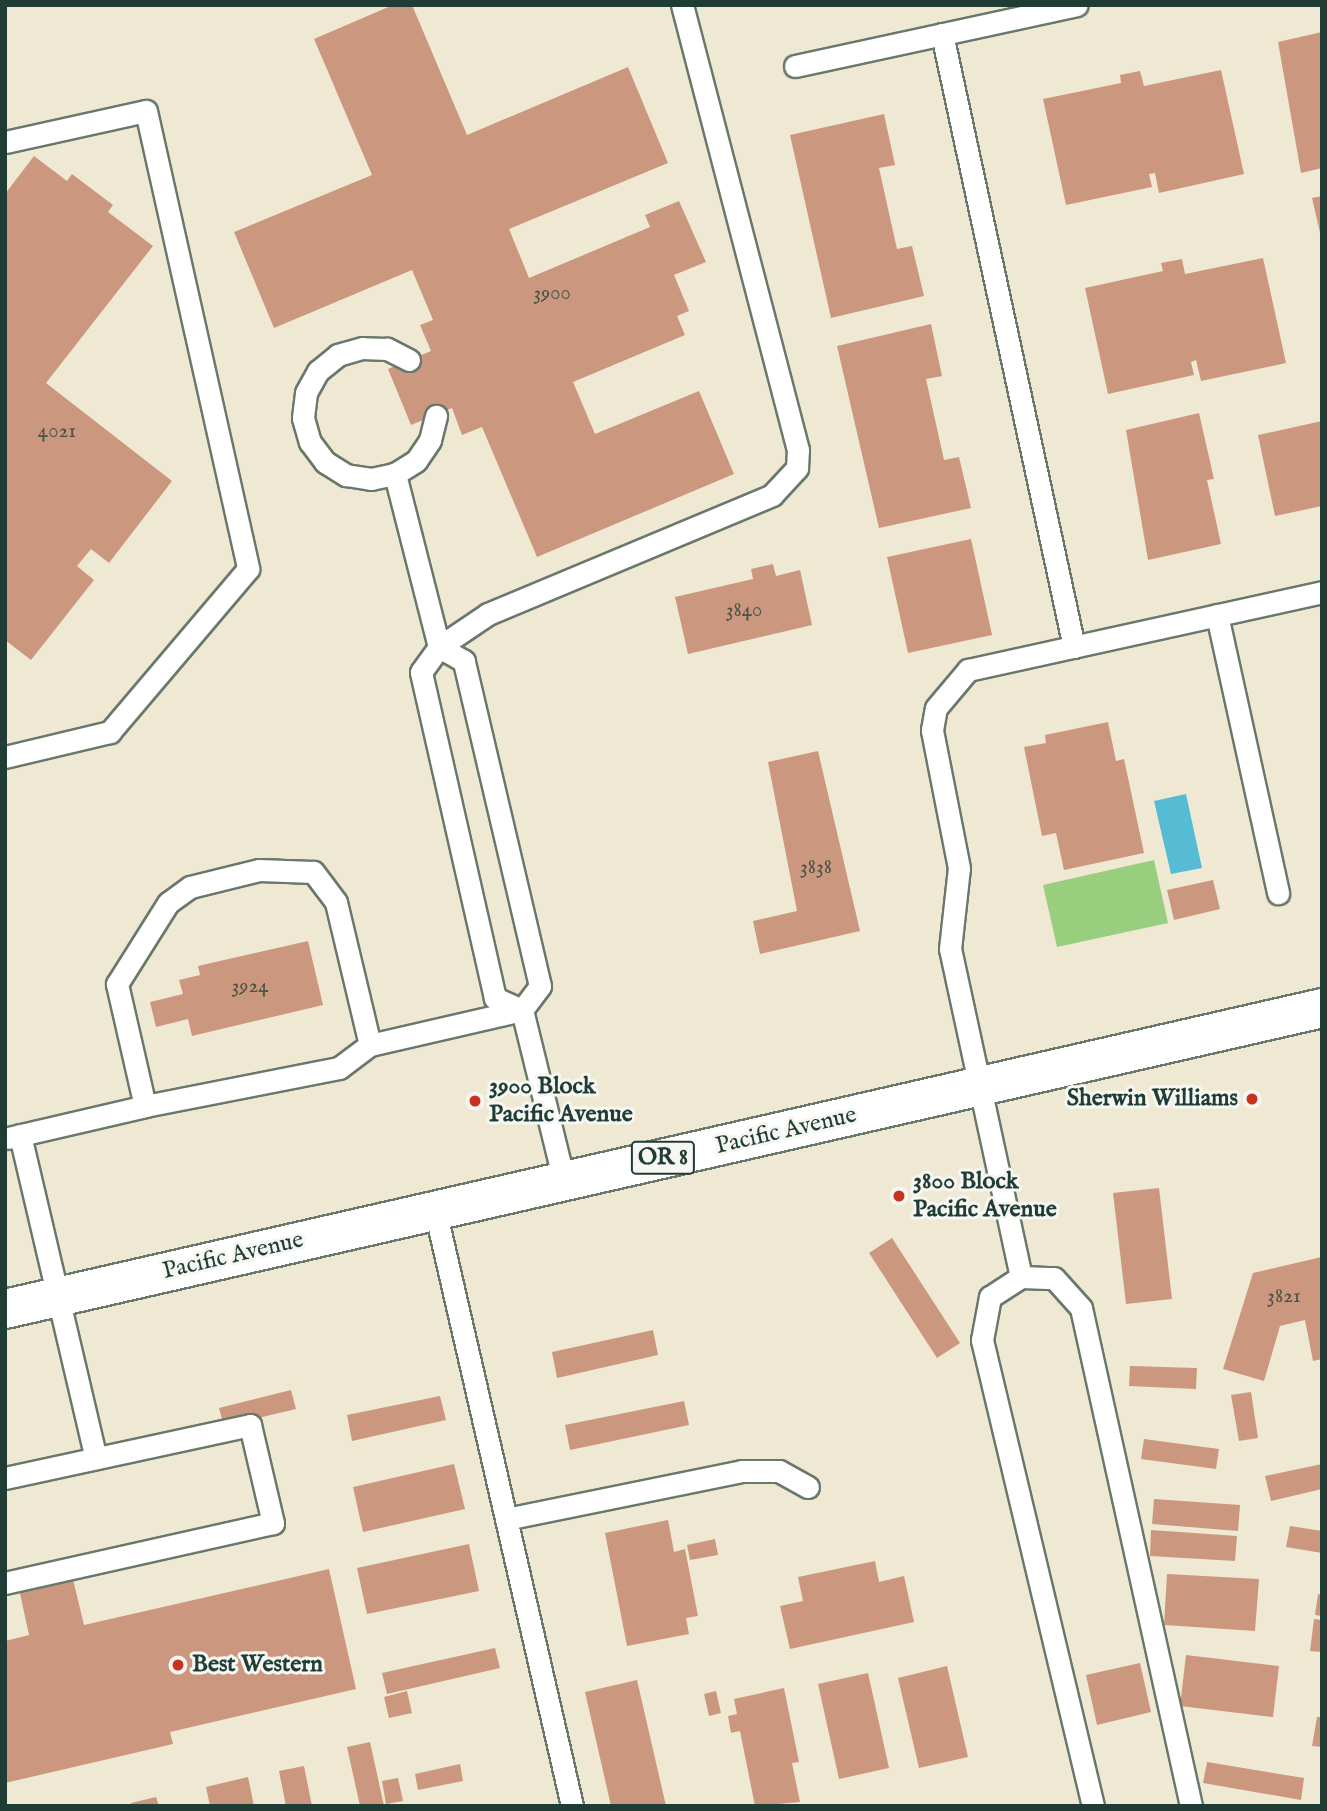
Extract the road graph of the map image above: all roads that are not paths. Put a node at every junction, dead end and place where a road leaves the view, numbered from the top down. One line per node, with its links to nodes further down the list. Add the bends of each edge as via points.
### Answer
1 (682, 5): 11 (lane, via 799,450 797,468 772,495 488,614)
2 (1076, 5): 3 (lane)
3 (942, 34): 4 (lane); 12 (lane)
4 (795, 66)
5 (5, 142): 13 (lane, via 146,111 248,569 110,732)
6 (409, 360): 8 (lane, via 387,349 362,348 338,355 318,371 306,393 307,430 325,462 346,475 370,479)
7 (436, 416): 8 (lane, via 423,450)
8 (395, 474): 11 (lane)
9 (1322, 592): 10 (lane)
10 (1216, 615): 12 (lane); 14 (lane)
11 (439, 647): 16 (lane, via 464,661 540,986); 16 (lane, via 421,673 495,998)
12 (1074, 647): 18 (lane, via 968,670 936,708 932,730 959,868 950,949)
13 (5, 757)
14 (1278, 893)
15 (1322, 1008): 18 (highway, Pacific Avenue / OR 8)
16 (522, 1010): 17 (lane); 21 (lane)
17 (370, 1045): 19 (lane, via 340,1068); 19 (lane, via 328,886 313,872 290,868 212,881 190,887 168,903 117,984)
18 (981, 1087): 21 (highway, Pacific Avenue / OR 8); 23 (lane)
19 (145, 1106): 20 (lane)
20 (12, 1137): 24 (lane)
21 (564, 1181): 22 (highway, Pacific Avenue / OR 8)
22 (435, 1210): 24 (highway, Pacific Avenue / OR 8); 29 (lane)
23 (1021, 1277): 32 (lane, via 990,1297 982,1340); 33 (lane, via 1054,1278 1081,1308)
24 (57, 1297): 25 (highway, Pacific Avenue / OR 8); 26 (lane)
25 (5, 1309)
26 (96, 1458): 27 (lane); 30 (lane, via 250,1425 273,1523)
27 (5, 1478)
28 (808, 1487): 29 (lane, via 779,1471 742,1471)
29 (506, 1519): 31 (lane)
30 (5, 1583)
31 (572, 1806)
32 (1093, 1806)
33 (1191, 1806)

